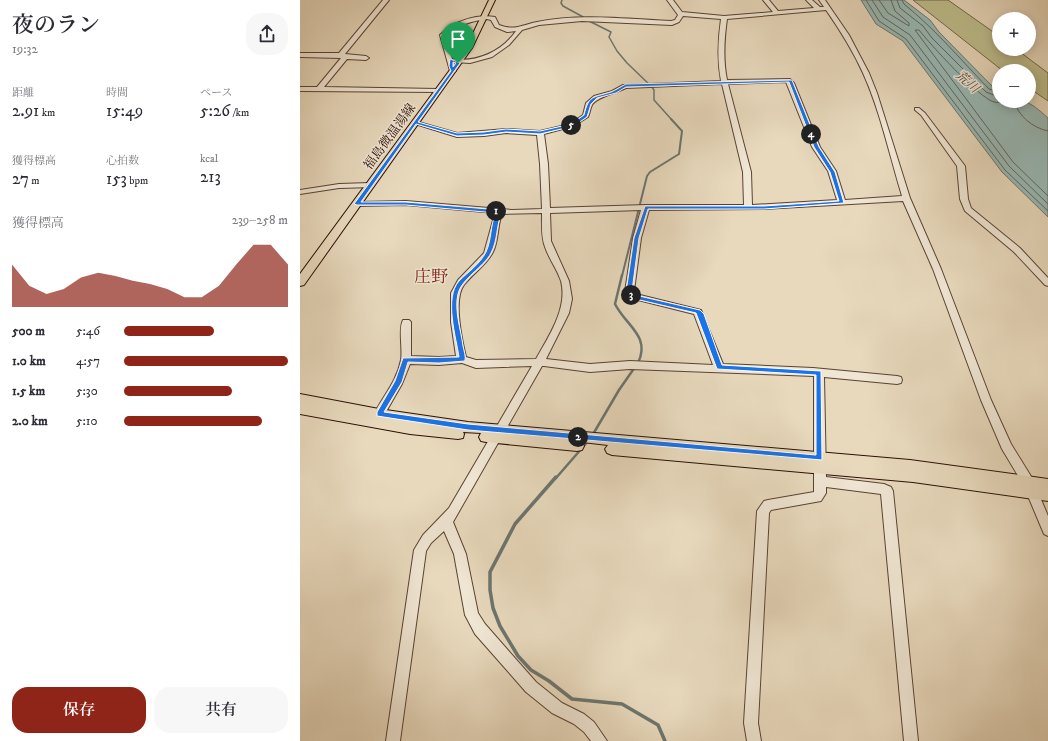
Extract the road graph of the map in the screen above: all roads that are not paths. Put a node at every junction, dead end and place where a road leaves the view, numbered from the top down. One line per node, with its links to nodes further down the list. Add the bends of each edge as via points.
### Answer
1 (386, 0): 14 (street)
2 (492, 0): 10 (main road, 福島微温湯線)
3 (670, 0): 9 (street)
4 (766, 0): 8 (street)
5 (809, 0): 7 (street)
6 (822, 0): 7 (street)
7 (824, 8): 8 (street); 26 (street, via 846,35 866,73)
8 (777, 13): 11 (street)
9 (681, 14): 11 (street); 12 (street, via 675,23 582,19 538,23)
10 (485, 17): 12 (street, via 493,18 497,26 504,29); 16 (main road, 福島微温湯線, via 477,34); 16 (street, via 476,18 444,33)
11 (724, 18): 17 (street, via 721,47)
12 (520, 29): 16 (street, via 511,41 495,52 482,58)
13 (300, 55): 14 (street)
14 (343, 56): 15 (street); 19 (street)
15 (366, 58)
16 (455, 61): 20 (main road, 福島微温湯線, via 453,71)
17 (724, 82): 23 (street, via 626,86 596,97 589,103 586,116 572,125); 27 (street, via 790,80 816,147 832,172); 30 (street, via 748,180)
18 (300, 89): 19 (street)
19 (319, 89): 20 (street)
20 (438, 91): 22 (main road, 福島微温湯線)
21 (917, 109): 34 (street, via 924,114 961,166 968,209 1017,250)
22 (415, 123): 23 (street, via 457,135 506,131); 24 (main road, 福島微温湯線)
23 (540, 133): 31 (street)
24 (370, 185): 25 (street, via 339,186); 28 (main road, 福島微温湯線)
25 (300, 192)
26 (906, 198): 27 (street); 50 (street, via 937,269 996,425)
27 (842, 202): 30 (street)
28 (357, 204): 32 (street, via 406,203); 33 (main road, 福島微温湯線)
29 (646, 207): 30 (street); 31 (street); 39 (street, via 637,238 630,294 698,312)
30 (748, 207)
31 (546, 210): 32 (street); 38 (street, via 549,248 565,281 568,299 564,313)
32 (500, 212): 36 (street, via 495,220 494,235 488,253 455,293)
33 (300, 282)
34 (1048, 283)
35 (406, 322): 37 (street)
36 (462, 359): 37 (street); 38 (street, via 476,364)
37 (406, 360): 44 (street, via 398,382)
38 (539, 363): 39 (street, via 590,368 630,365); 45 (street)
39 (719, 368): 40 (street)
40 (819, 373): 41 (street); 46 (street)
41 (897, 380)
42 (300, 398): 44 (main road)
43 (300, 409): 45 (main road, via 410,429)
44 (379, 414): 45 (main road)
45 (497, 434): 46 (main road); 52 (street)
46 (820, 469): 47 (main road); 48 (street); 50 (main road, via 910,466); 56 (street, via 820,493 817,497 768,505 763,511 752,723)
47 (852, 470): 48 (street); 50 (main road)
48 (852, 485): 57 (street, via 887,491)
49 (1048, 485): 50 (main road)
50 (1030, 487): 51 (main road); 53 (street)
51 (1048, 495)
52 (447, 522): 54 (street, via 426,538 420,550); 55 (street, via 460,554 472,615 480,630 531,687 557,708 579,719)
53 (1048, 530)
54 (393, 741)
55 (600, 741)
56 (754, 741)
57 (911, 741)

